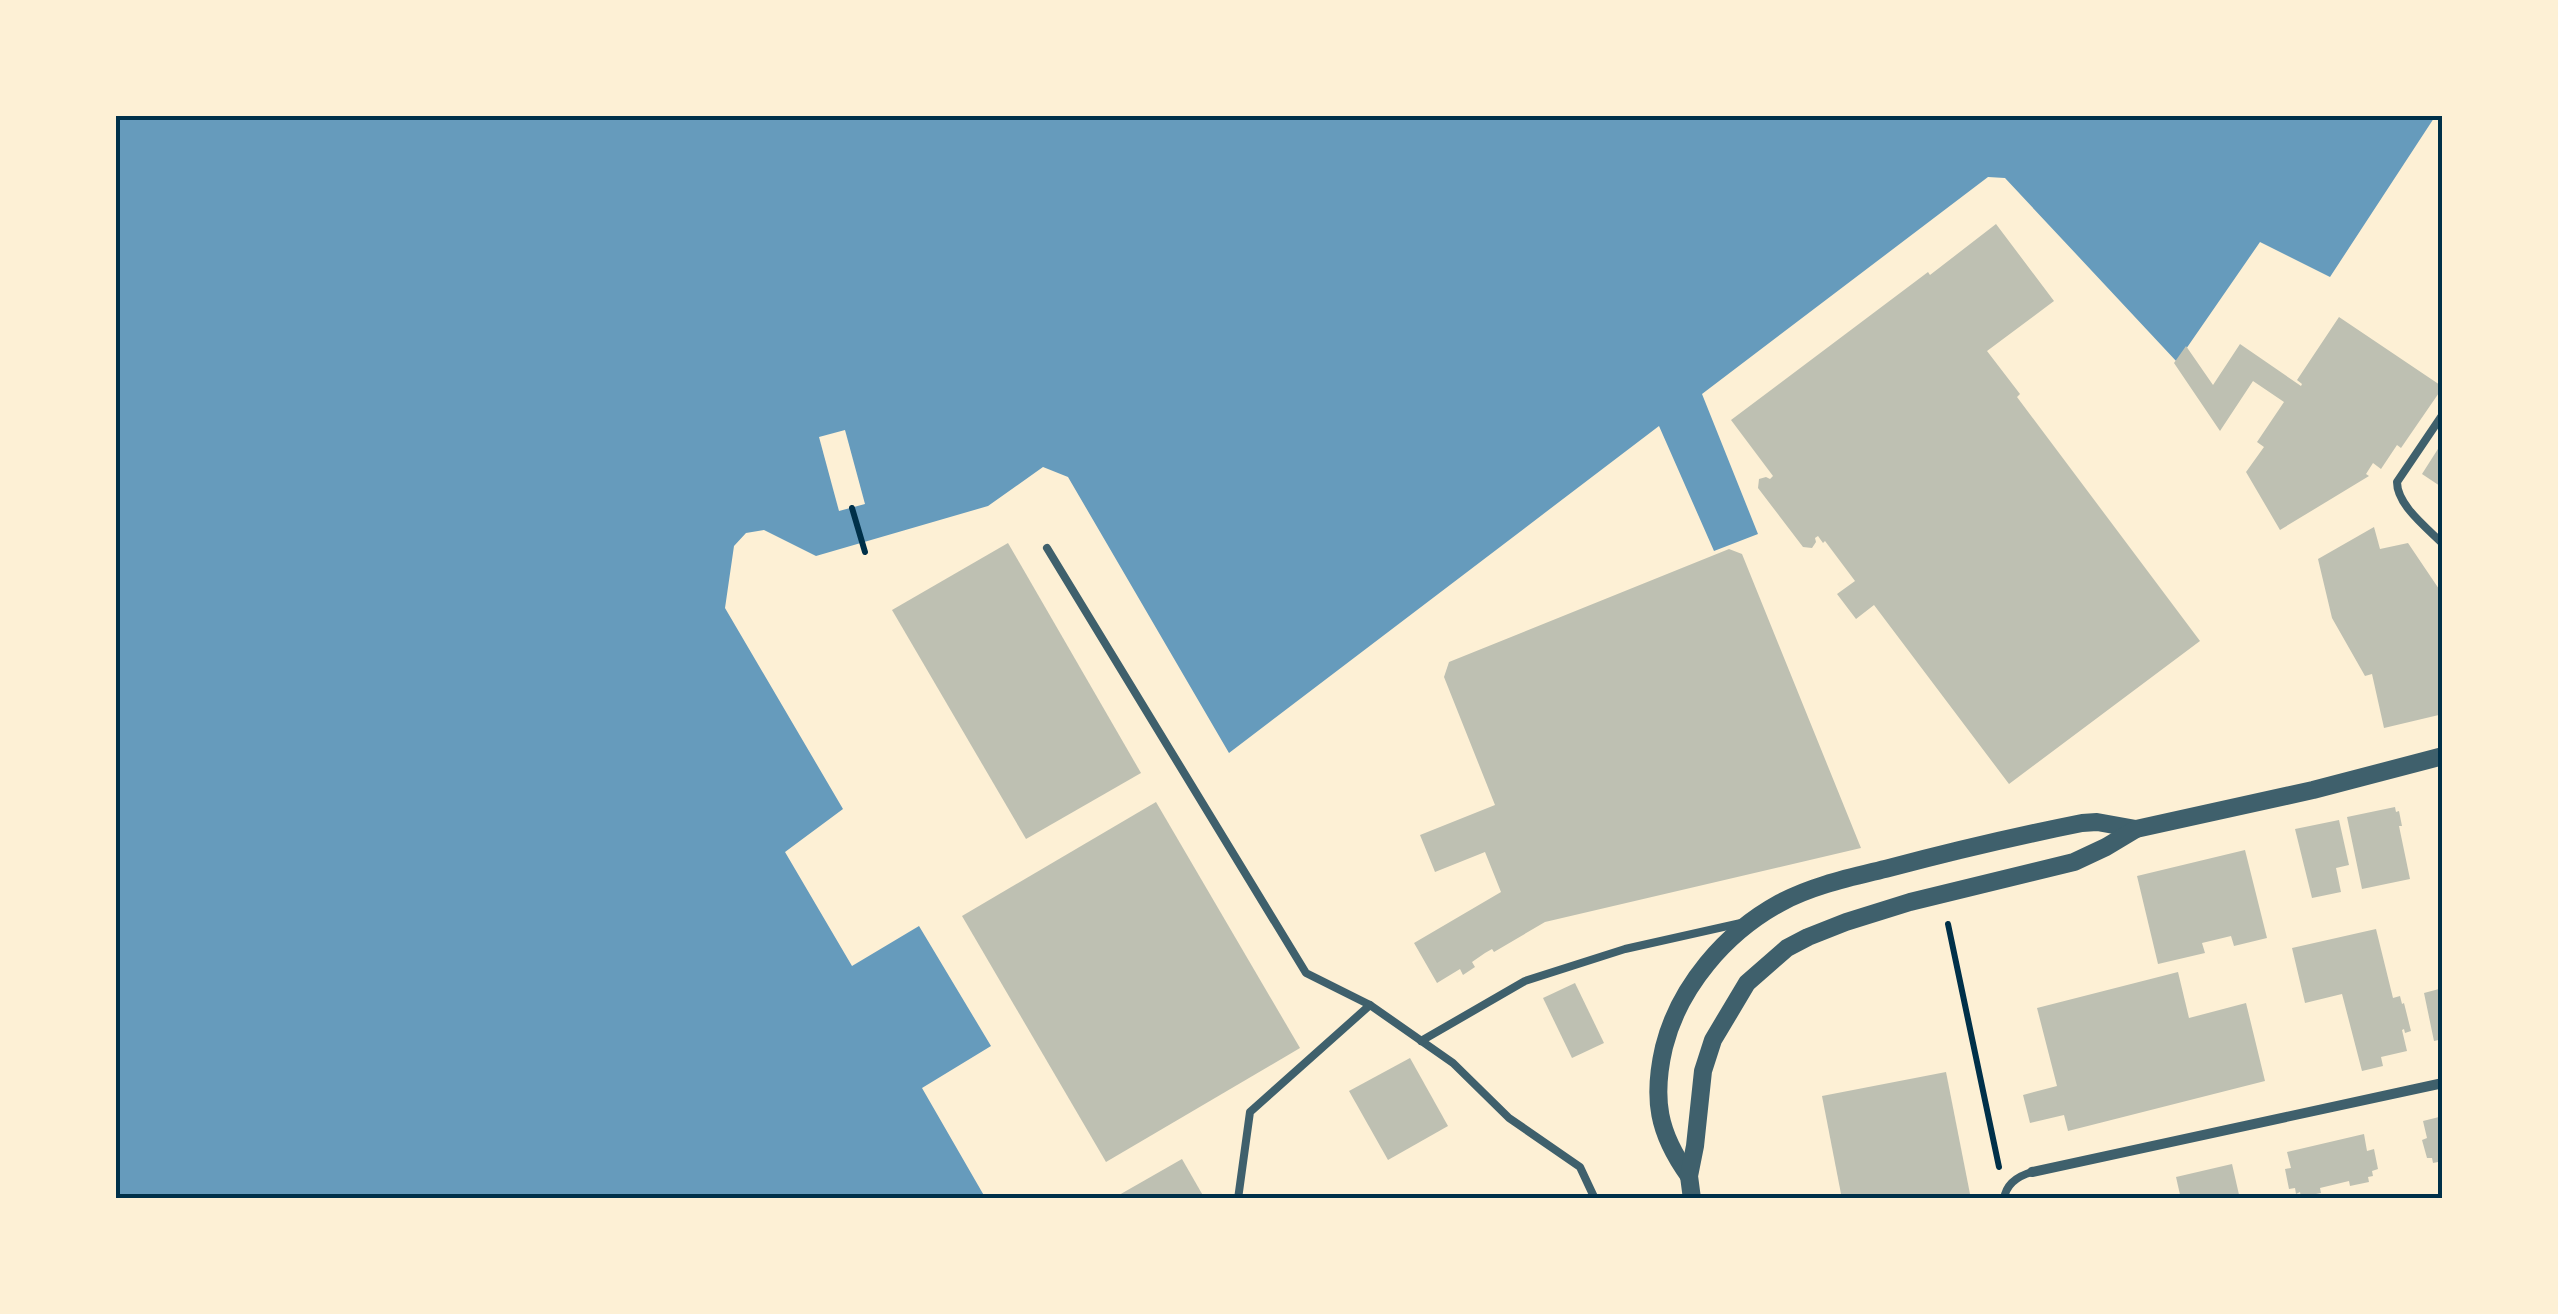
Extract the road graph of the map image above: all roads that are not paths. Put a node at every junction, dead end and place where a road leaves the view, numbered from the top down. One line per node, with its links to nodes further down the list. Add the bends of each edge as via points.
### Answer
1 (2443, 414): 2 (lane, via 2396,488)
2 (2443, 544)
3 (1048, 548): 7 (lane, via 1306,973)
4 (2443, 756): 5 (street)
5 (2136, 829): 6 (street, via 2082,823 1924,859 1809,890); 11 (street, via 2074,862 1910,902 1787,948 1748,983 1713,1040)
6 (1755, 920): 8 (lane, via 1625,948 1525,981); 11 (street, via 1702,970 1668,1031 1658,1074 1659,1118)
7 (1370, 1005): 8 (lane); 13 (lane, via 1250,1112)
8 (1421, 1041): 14 (lane, via 1453,1062 1509,1118 1580,1168)
9 (2443, 1083): 10 (street)
10 (2032, 1172): 12 (lane)
11 (1689, 1176): 15 (street)
12 (2004, 1195)
13 (1238, 1199)
14 (1596, 1199)
15 (1692, 1199)

